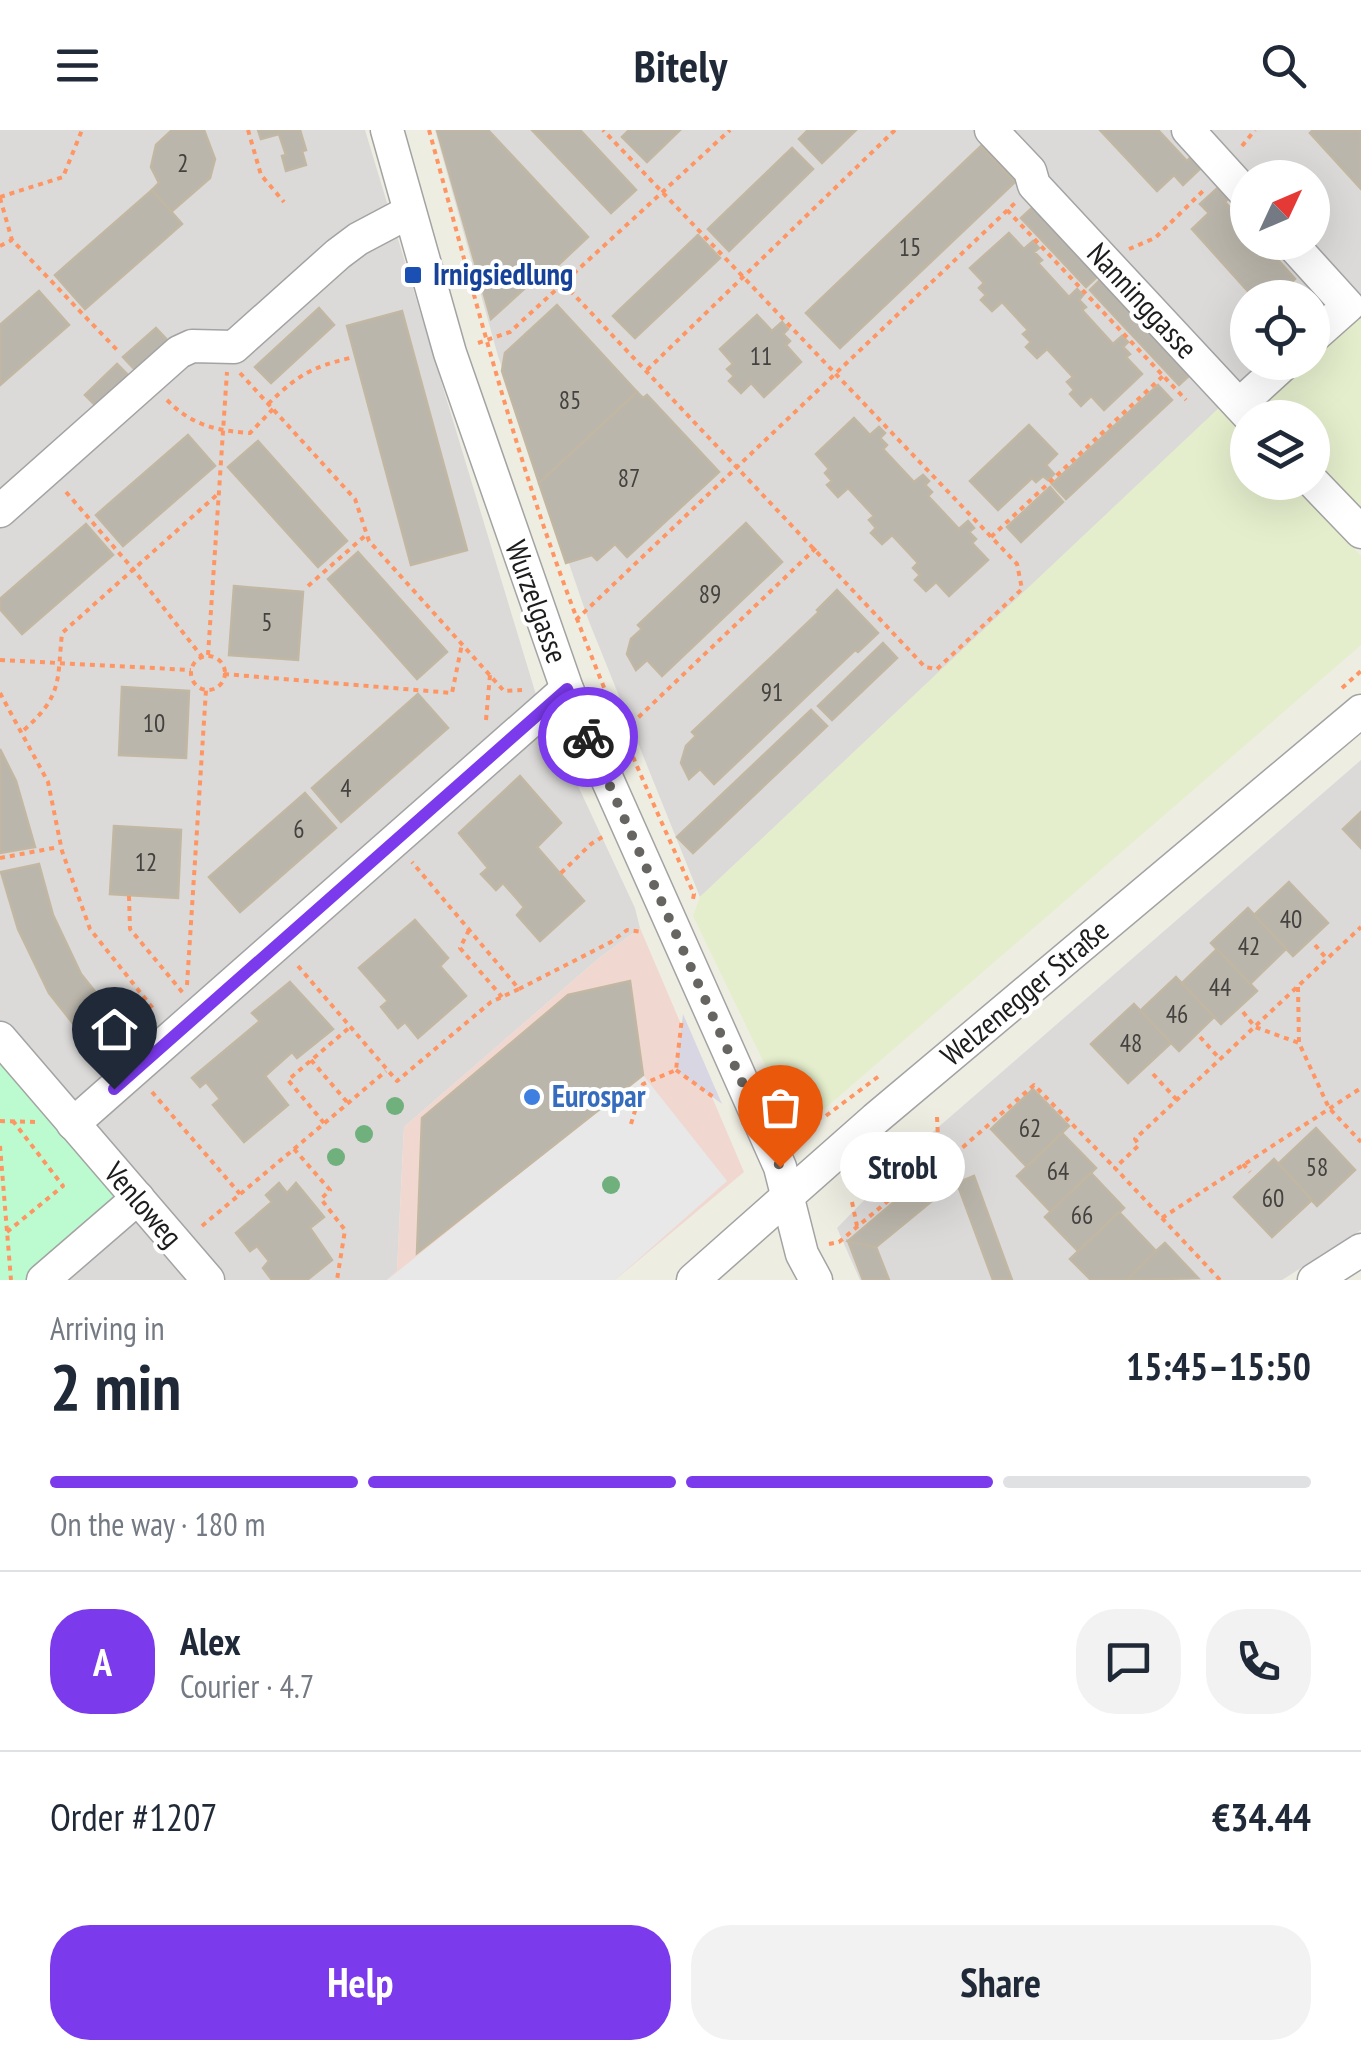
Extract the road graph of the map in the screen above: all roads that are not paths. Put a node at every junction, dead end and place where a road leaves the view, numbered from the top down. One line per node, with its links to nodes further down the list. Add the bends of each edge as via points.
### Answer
1 (386, 130): 5 (street, Wurzelgasse)
2 (991, 130): 10 (street, Nanninggasse)
3 (1188, 130): 4 (street)
4 (1230, 177)
5 (409, 212): 13 (street, via 348,246 234,346 186,347); 15 (street, Wurzelgasse, via 450,353)
6 (1310, 260): 7 (street)
7 (1354, 300): 8 (street)
8 (1330, 322)
9 (1271, 380): 11 (street)
10 (1235, 400)
11 (1254, 400)
12 (1330, 500): 14 (street)
13 (0, 511)
14 (1361, 532)
15 (567, 689): 18 (street); 20 (street, Wurzelgasse, via 780,1167)
16 (1361, 710): 20 (street, Welzenegger Straße)
17 (0, 1038): 18 (street, Venloweg)
18 (73, 1124): 19 (street, Venloweg)
19 (138, 1198): 23 (street); 24 (street, Venloweg)
20 (788, 1199): 25 (street, Welzenegger Straße); 26 (street, Wurzelgasse)
21 (1361, 1250): 22 (street)
22 (1327, 1277)
23 (42, 1280)
24 (208, 1280)
25 (693, 1280)
26 (816, 1280)

